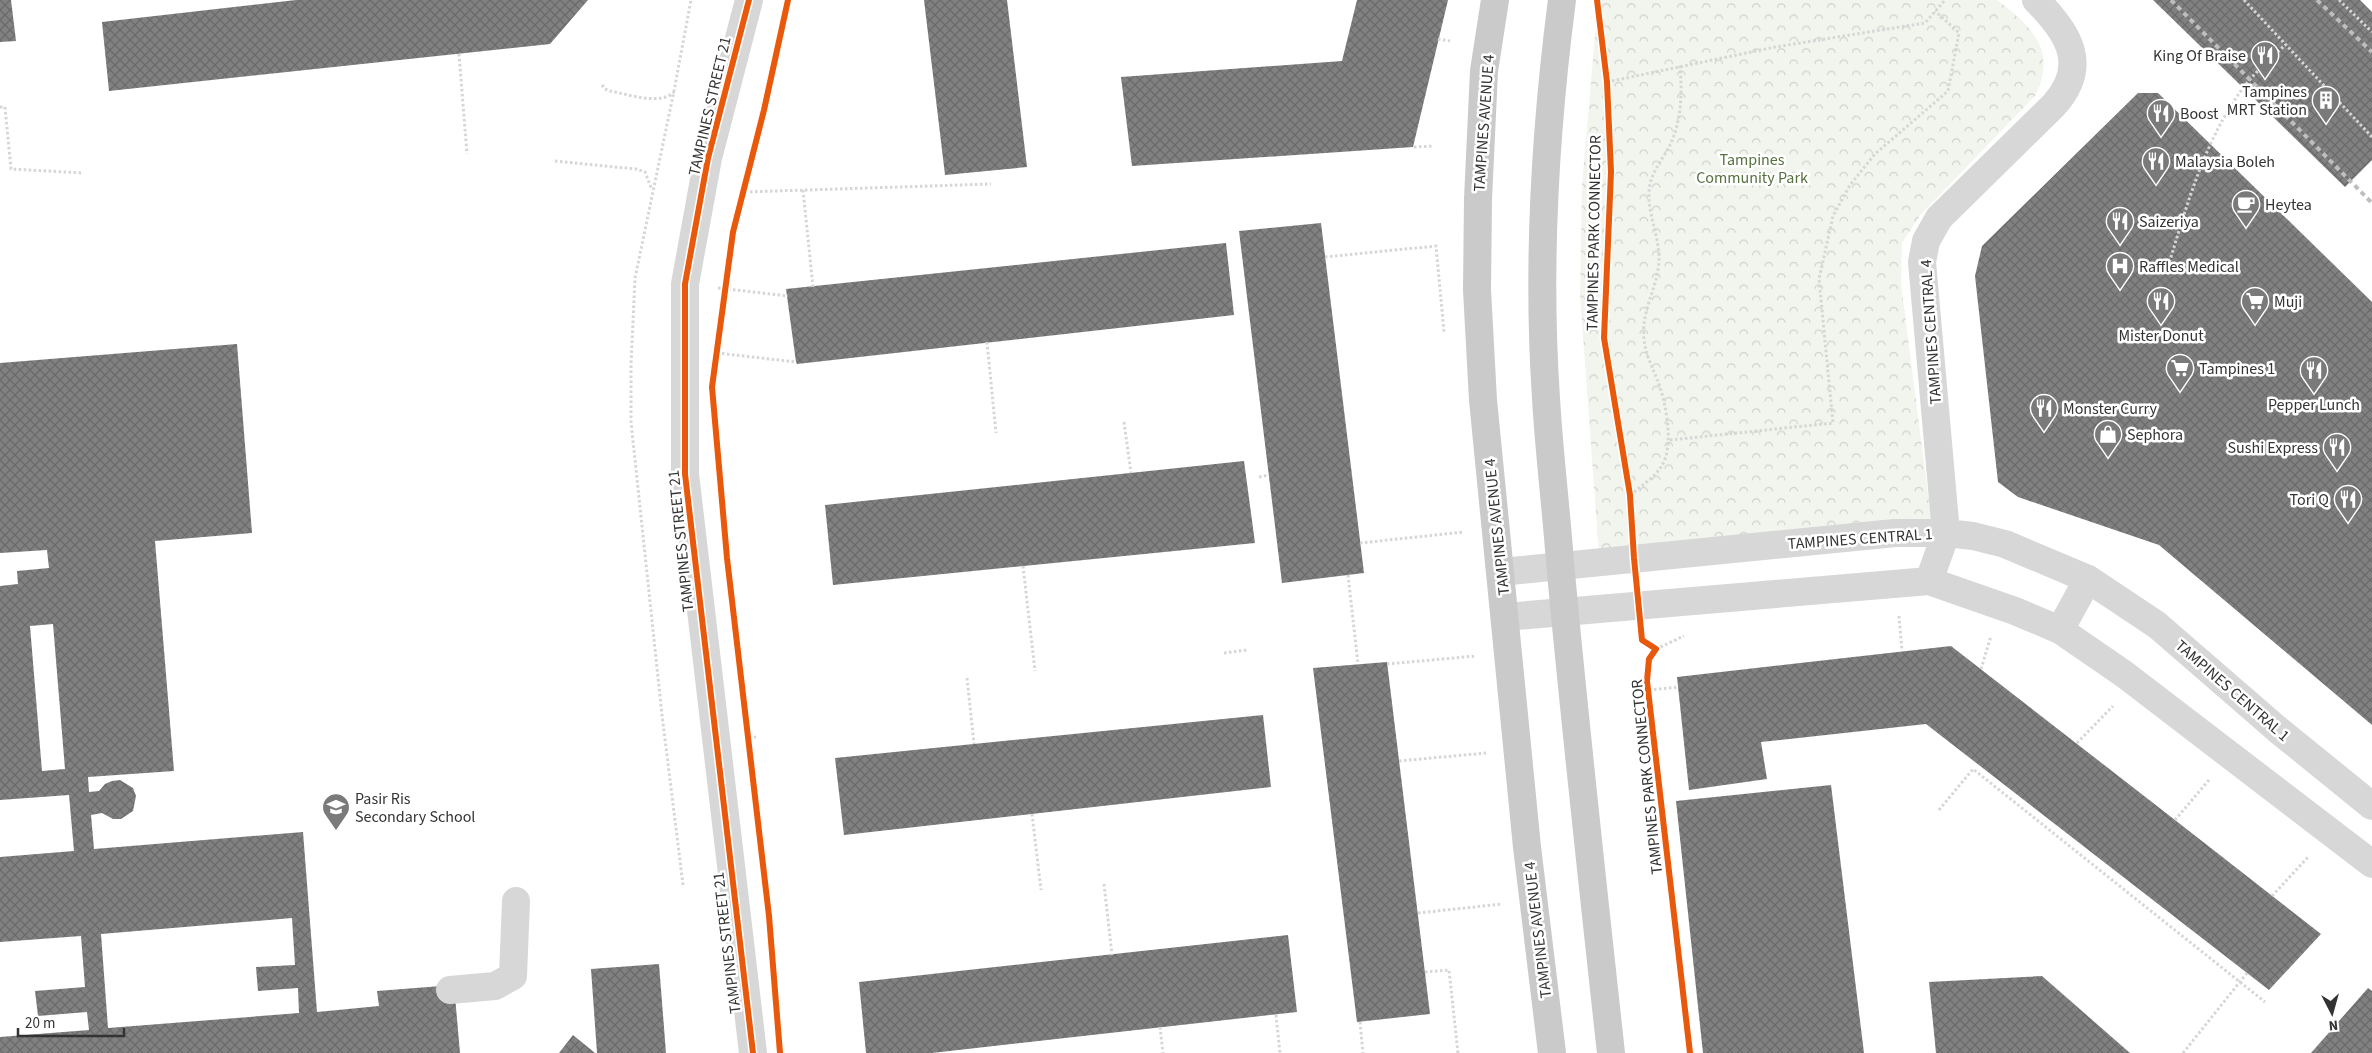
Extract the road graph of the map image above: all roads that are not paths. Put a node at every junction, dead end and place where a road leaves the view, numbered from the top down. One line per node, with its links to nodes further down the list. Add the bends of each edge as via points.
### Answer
1 (749, 0): 17 (street, TAMPINES STREET 21, via 708,158 685,284 685,474)
2 (1496, 0): 7 (main road, TAMPINES AVENUE 4, via 1484,70 1477,290 1483,400)
3 (1562, 0): 6 (main road, via 1553,70 1543,298 1545,397)
4 (2036, 0): 5 (street, TAMPINES CENTRAL 4, via 2065,34 2072,60 2072,79 2054,105 1939,218 1926,241 1922,262)
5 (1946, 532): 6 (street, TAMPINES CENTRAL 1, via 1895,533); 8 (street, TAMPINES CENTRAL 1, via 2005,544); 9 (street, TAMPINES CENTRAL 4)
6 (1561, 565): 7 (street, TAMPINES CENTRAL 1); 10 (main road)
7 (1501, 572): 11 (main road, TAMPINES AVENUE 4)
8 (2088, 579): 12 (street); 13 (street, TAMPINES CENTRAL 1, via 2157,625)
9 (1929, 581): 10 (street); 12 (street)
10 (1564, 612): 11 (street); 19 (main road)
11 (1505, 617): 18 (main road, TAMPINES AVENUE 4, via 1527,847)
12 (2060, 630): 14 (street, via 2124,674)
13 (2372, 806)
14 (2372, 864)
15 (516, 901): 16 (street, via 513,976 496,986)
16 (450, 990)
17 (753, 1053)
18 (1552, 1053)
19 (1611, 1053)

